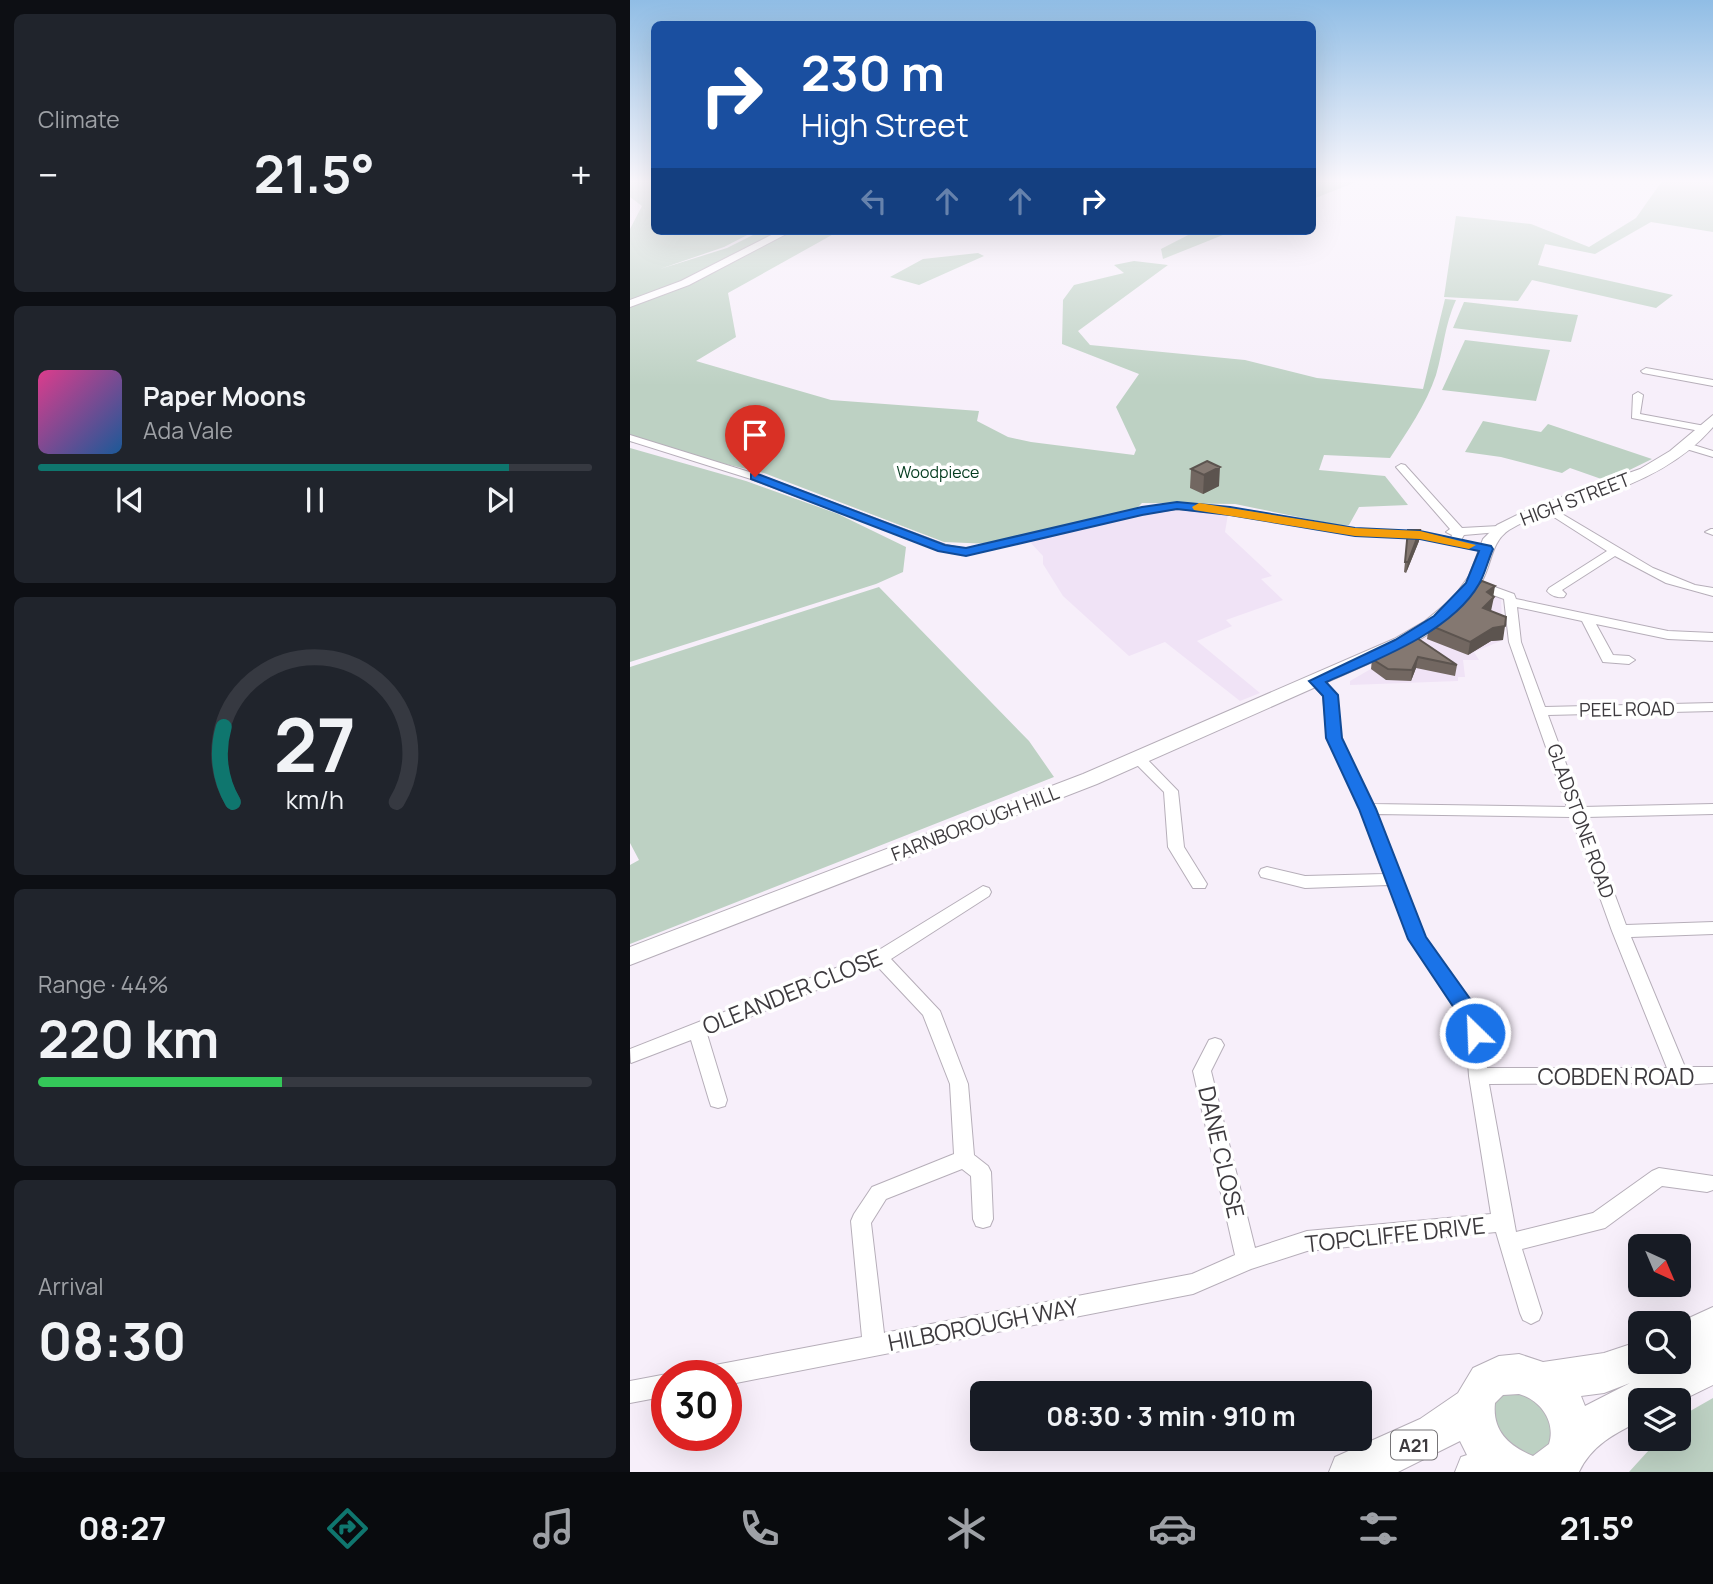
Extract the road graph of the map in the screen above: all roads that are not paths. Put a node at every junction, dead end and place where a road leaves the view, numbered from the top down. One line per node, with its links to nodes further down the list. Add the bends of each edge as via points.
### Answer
1 (752, 249): 2 (main road, via 685,283)
2 (630, 304)
3 (1646, 370): 4 (street)
4 (1713, 383)
5 (1638, 395): 6 (street, via 1635,416)
6 (1709, 424): 8 (main road, HIGH STREET)
7 (630, 438): 13 (street, via 755,477 943,548 966,552 1177,506 1355,532)
8 (1687, 446): 9 (street); 11 (main road, HIGH STREET, via 1615,485)
9 (1713, 454)
10 (1401, 467): 13 (street)
11 (1547, 508): 12 (main road, HIGH STREET); 15 (street)
12 (1499, 529): 13 (street); 14 (main road, HIGH STREET)
13 (1457, 537): 14 (street)
14 (1486, 549): 16 (main road, HIGH STREET)
15 (1619, 551): 17 (street, via 1671,580); 18 (street, via 1553,591)
16 (1473, 584): 19 (street, via 1506,595); 23 (main road, HIGH STREET, via 1416,635)
17 (1713, 592)
18 (1560, 594)
19 (1511, 602): 20 (street); 25 (street, GLADSTONE ROAD, via 1515,642)
20 (1586, 617): 21 (street, via 1668,635); 22 (street, via 1608,659)
21 (1713, 637)
22 (1629, 660)
23 (1316, 681): 26 (main road, FARNBOROUGH HILL); 27 (street, via 1330,695 1334,738)
24 (1713, 707): 25 (street, PEEL ROAD)
25 (1542, 711): 29 (street, GLADSTONE ROAD)
26 (1138, 758): 32 (street, via 1171,791 1176,847); 36 (main road, FARNBOROUGH HILL)
27 (1367, 809): 29 (street); 31 (street)
28 (1713, 809): 29 (street)
29 (1579, 812): 35 (street, GLADSTONE ROAD)
30 (1267, 873): 31 (street, via 1305,882)
31 (1394, 879): 42 (street, via 1417,939 1465,1008 1475,1033)
32 (1199, 884)
33 (983, 892): 37 (street, OLEANDER CLOSE)
34 (1713, 928): 35 (street)
35 (1620, 931): 43 (street, GLADSTONE ROAD)
36 (630, 957)
37 (880, 958): 38 (street, OLEANDER CLOSE); 45 (street, via 931,1012 959,1084)
38 (697, 1031): 40 (street, OLEANDER CLOSE); 44 (street)
39 (1215, 1045): 50 (street, DANE CLOSE, via 1202,1071)
40 (631, 1056)
41 (1713, 1075): 43 (street, COBDEN ROAD)
42 (1478, 1076): 43 (street, COBDEN ROAD); 48 (street)
43 (1681, 1077)
44 (718, 1100)
45 (964, 1159): 47 (street, via 981,1172); 54 (street, via 879,1193 861,1221)
46 (1707, 1183): 49 (street, via 1659,1177 1598,1221)
47 (983, 1219)
48 (1503, 1222): 49 (street); 50 (street, TOPCLIFFE DRIVE, via 1307,1241)
49 (1509, 1243): 51 (street)
50 (1247, 1260): 54 (street, HILBOROUGH WAY, via 1194,1284)
51 (1531, 1313)
52 (1713, 1326): 53 (highway)
53 (1691, 1337)
54 (874, 1345): 57 (street, HILBOROUGH WAY)
55 (1628, 1364): 58 (highway, via 1604,1373)
56 (1713, 1364): 62 (highway, via 1602,1418)
57 (742, 1371)
58 (1542, 1382): 61 (highway, via 1512,1373 1498,1376 1486,1383); 62 (highway, via 1566,1407 1572,1424)
59 (651, 1388): 60 (street)
60 (630, 1392)
61 (1473, 1407): 63 (highway, via 1480,1440); 64 (highway, A21, via 1436,1434)
62 (1560, 1456)
63 (1501, 1470)
64 (1350, 1472)

